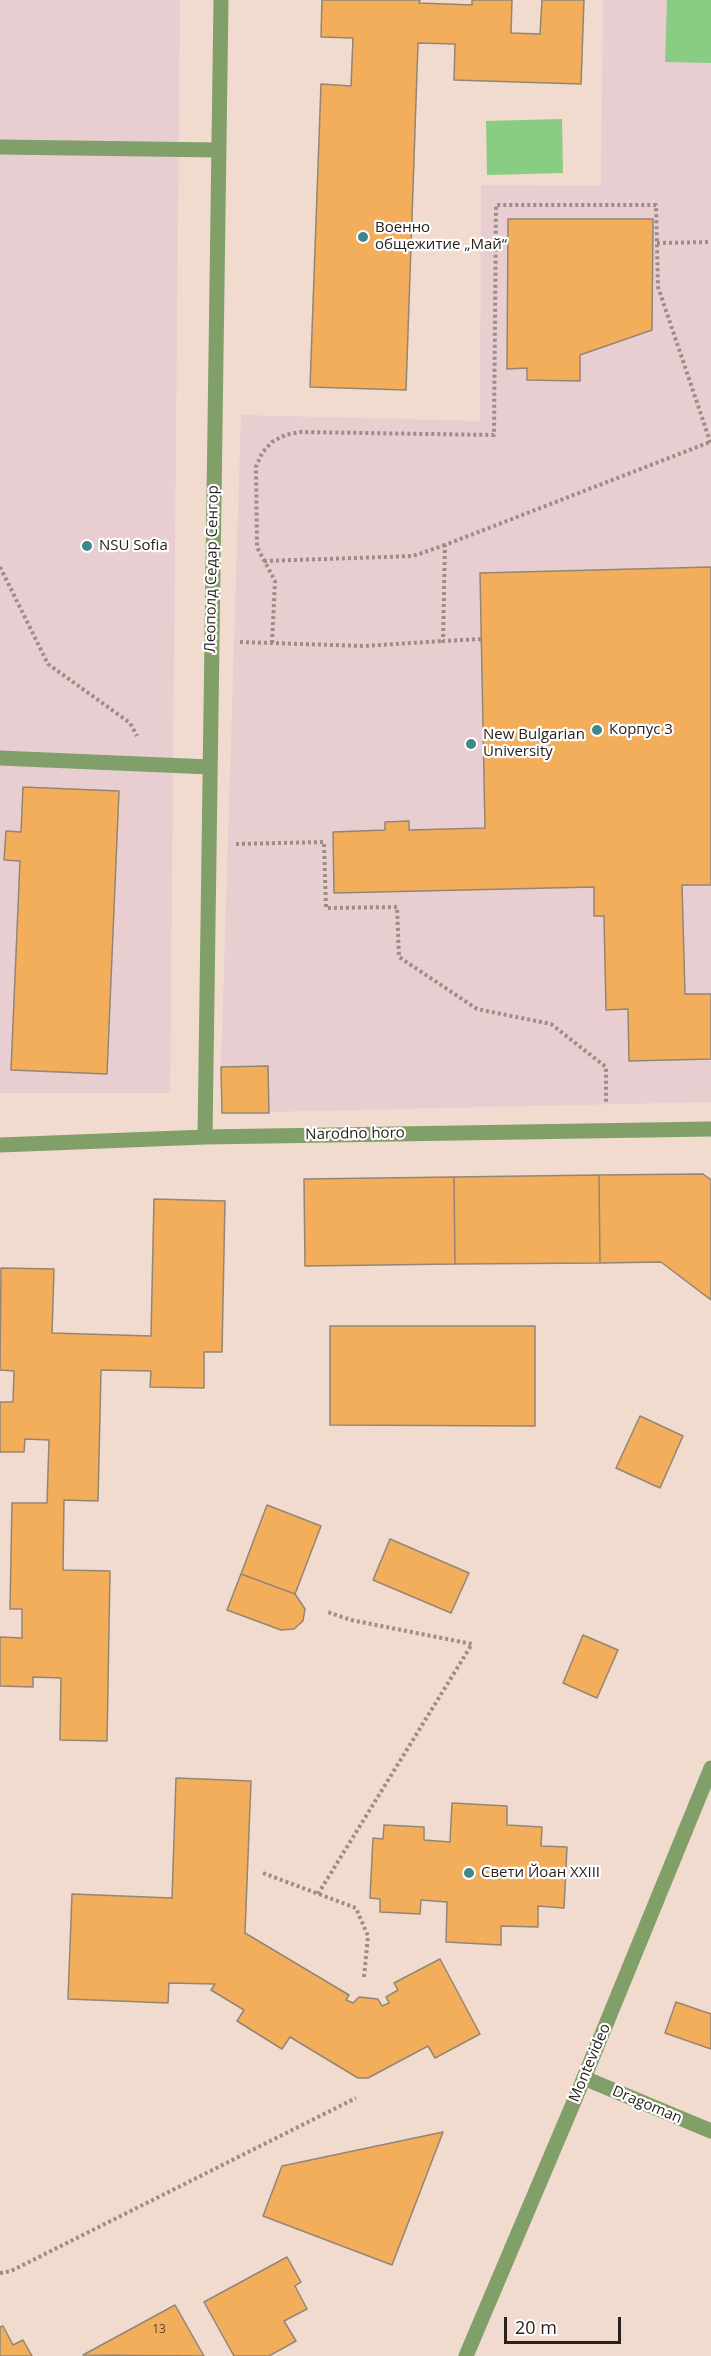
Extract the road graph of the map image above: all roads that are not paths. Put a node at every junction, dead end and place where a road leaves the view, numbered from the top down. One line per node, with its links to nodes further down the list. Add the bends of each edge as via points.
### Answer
1 (221, 0): 3 (street, Леополд Седар Сенгор)
2 (0, 147): 3 (street)
3 (218, 150): 5 (street, Леополд Седар Сенгор)
4 (0, 758): 5 (street)
5 (210, 767): 7 (street, Леополд Седар Сенгор)
6 (711, 1129): 7 (street, Narodno horo)
7 (206, 1137): 8 (street, Narodno horo)
8 (0, 1145)
9 (711, 1768): 10 (street, Montevideo)
10 (584, 2079): 11 (street, Dragoman); 12 (street, Montevideo)
11 (711, 2131)
12 (466, 2356)

